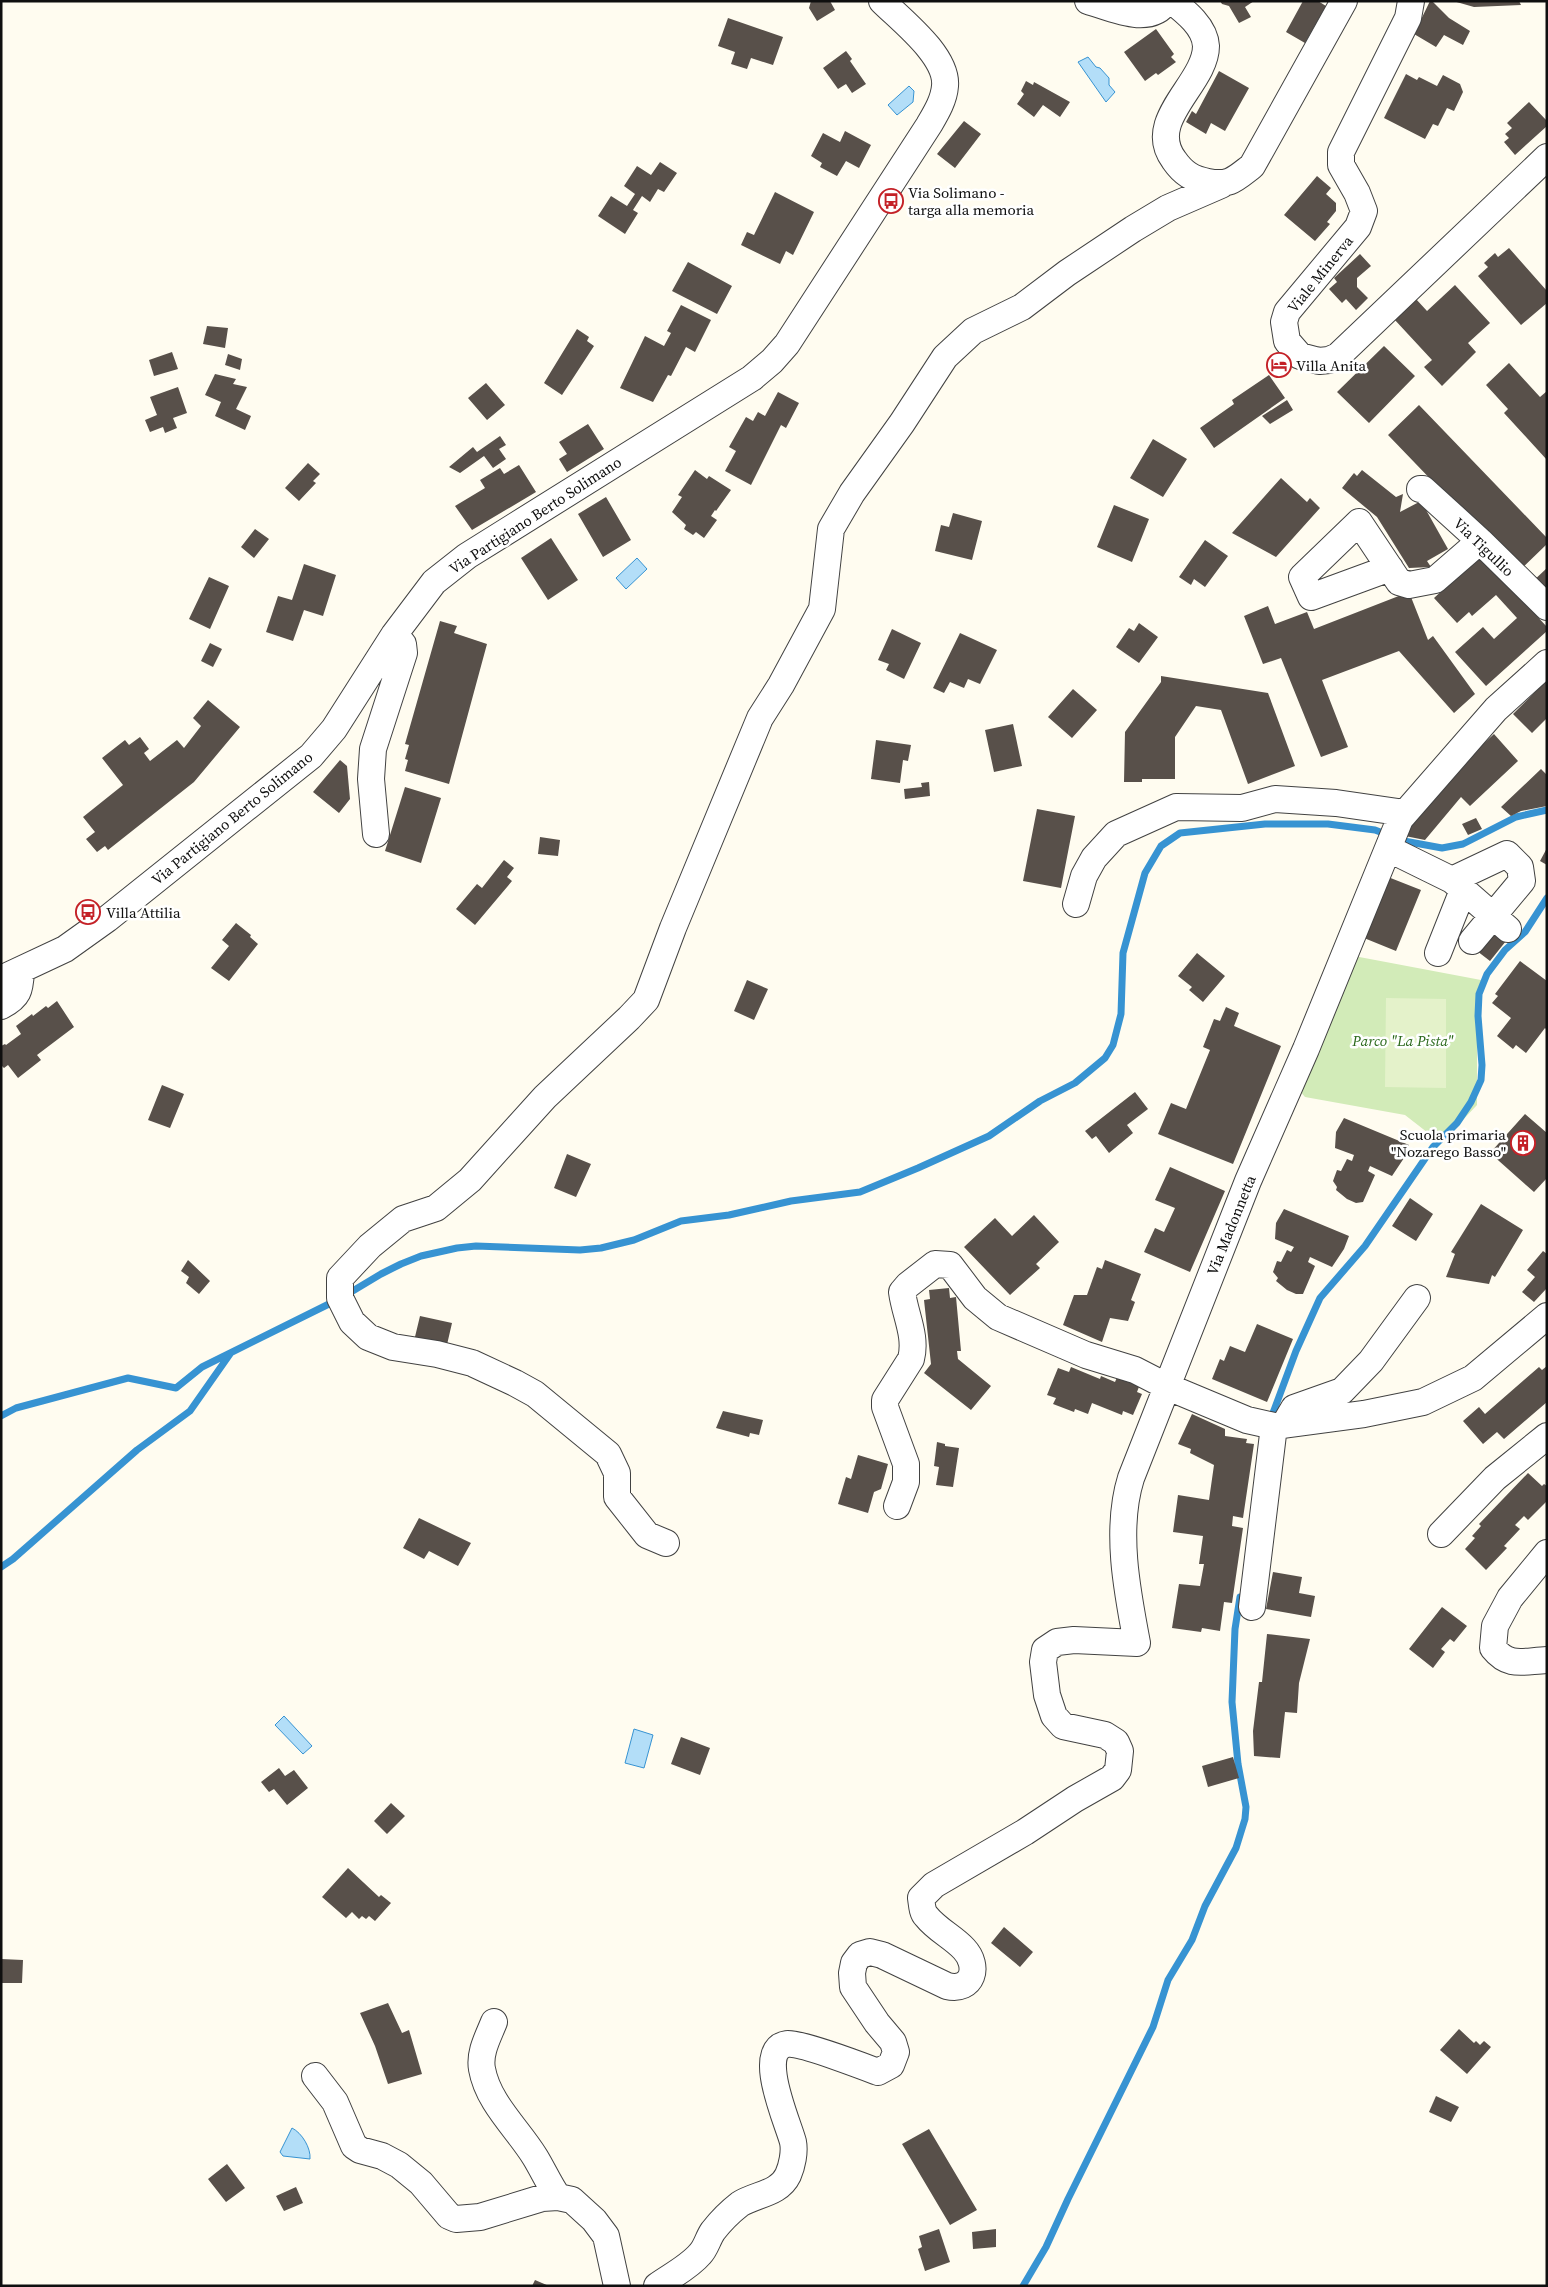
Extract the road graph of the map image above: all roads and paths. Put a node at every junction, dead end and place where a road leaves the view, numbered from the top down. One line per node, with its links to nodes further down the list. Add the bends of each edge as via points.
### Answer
1 (882, 1): 13 (street, Via Partigiano Berto Solimano, via 936,58 944,76 943,96 937,112 787,344 752,378 467,556 434,582)
2 (1088, 1): 3 (street, via 1149,15 1162,10)
3 (1167, 1)
4 (1172, 1): 8 (street, via 1199,27 1205,36 1206,48 1201,64 1169,120 1165,139 1170,156 1184,174)
5 (1344, 1): 8 (street, via 1252,166 1231,182)
6 (1411, 1): 7 (street, Viale Minerva, via 1408,18 1342,152 1341,165 1364,211 1358,227 1287,312 1284,331 1292,349 1300,356 1319,361 1338,356)
7 (1547, 157)
8 (1221, 185): 32 (street, via 1168,208 1133,229 1022,307 972,331 945,357 831,529 822,609 760,718 646,1000 545,1097 470,1180 436,1208 404,1219 370,1246 340,1278 340,1298 352,1322 368,1337 393,1347 472,1363 535,1394 608,1454 617,1473 617,1497 647,1535)
9 (1420, 489): 10 (street, Via Tigullio)
10 (1480, 541): 11 (street, via 1435,580 1409,584 1399,582); 12 (street, Via Tigullio)
11 (1390, 568)
12 (1547, 607)
13 (394, 635): 16 (street, via 403,644 404,653 374,749 371,779); 23 (street, Via Partigiano Berto Solimano, via 334,729 311,756 107,919 65,949)
14 (1547, 663): 15 (street, via 1496,709)
15 (1403, 816): 17 (street, Via Madonnetta); 19 (street, via 1336,803 1275,799 1242,808 1176,807 1116,834 1094,858 1084,876)
16 (376, 834)
17 (1389, 849): 18 (street); 27 (street, Via Madonnetta, via 1248,1181)
18 (1458, 885): 20 (street); 20 (street, via 1507,854 1520,867 1522,881); 22 (street)
19 (1076, 904)
20 (1500, 923): 21 (street)
21 (1472, 942)
22 (1438, 953)
23 (11, 975): 24 (street, via 20,989 11,1001)
24 (1, 1006)
25 (1417, 1298): 28 (street, via 1372,1361 1342,1391 1294,1408)
26 (1547, 1316): 28 (street, via 1473,1378 1423,1402 1364,1414)
27 (1168, 1387): 28 (street, via 1247,1420); 30 (street, via 1135,1370 1086,1355 998,1317 975,1298 950,1266 935,1264 902,1292 913,1351 885,1400 906,1464 906,1482); 40 (street, Via Madonnetta, via 1124,1499 1122,1520 1136,1644 1057,1642 1045,1650 1043,1662 1054,1716 1063,1726 1106,1735 1116,1742 1120,1751 1118,1770 1112,1778 934,1885 921,1898 924,1914 969,1956 971,1979 965,1984 956,1988 947,1986 882,1955 870,1952 860,1955 854,1963 853,1987 893,2042 896,2052 891,2065 878,2072 810,2049 787,2044 780,2047 773,2068 774,2086 793,2143 787,2176 781,2186 741,2204 713,2232 701,2253)
28 (1279, 1425): 34 (street)
29 (1547, 1436): 31 (street, via 1495,1478)
30 (897, 1506)
31 (1441, 1534)
32 (666, 1543)
33 (1547, 1553): 35 (street, via 1510,1598 1495,1626 1494,1648 1502,1659 1514,1662)
34 (1252, 1607)
35 (1547, 1660)
36 (494, 2022): 38 (street, via 482,2052 482,2069 488,2088)
37 (315, 2076): 38 (street, via 335,2102 354,2146 400,2165 421,2183 449,2216 456,2219 480,2217 542,2198)
38 (558, 2197): 39 (street, via 572,2200 606,2236)
39 (617, 2286)
40 (657, 2286)

